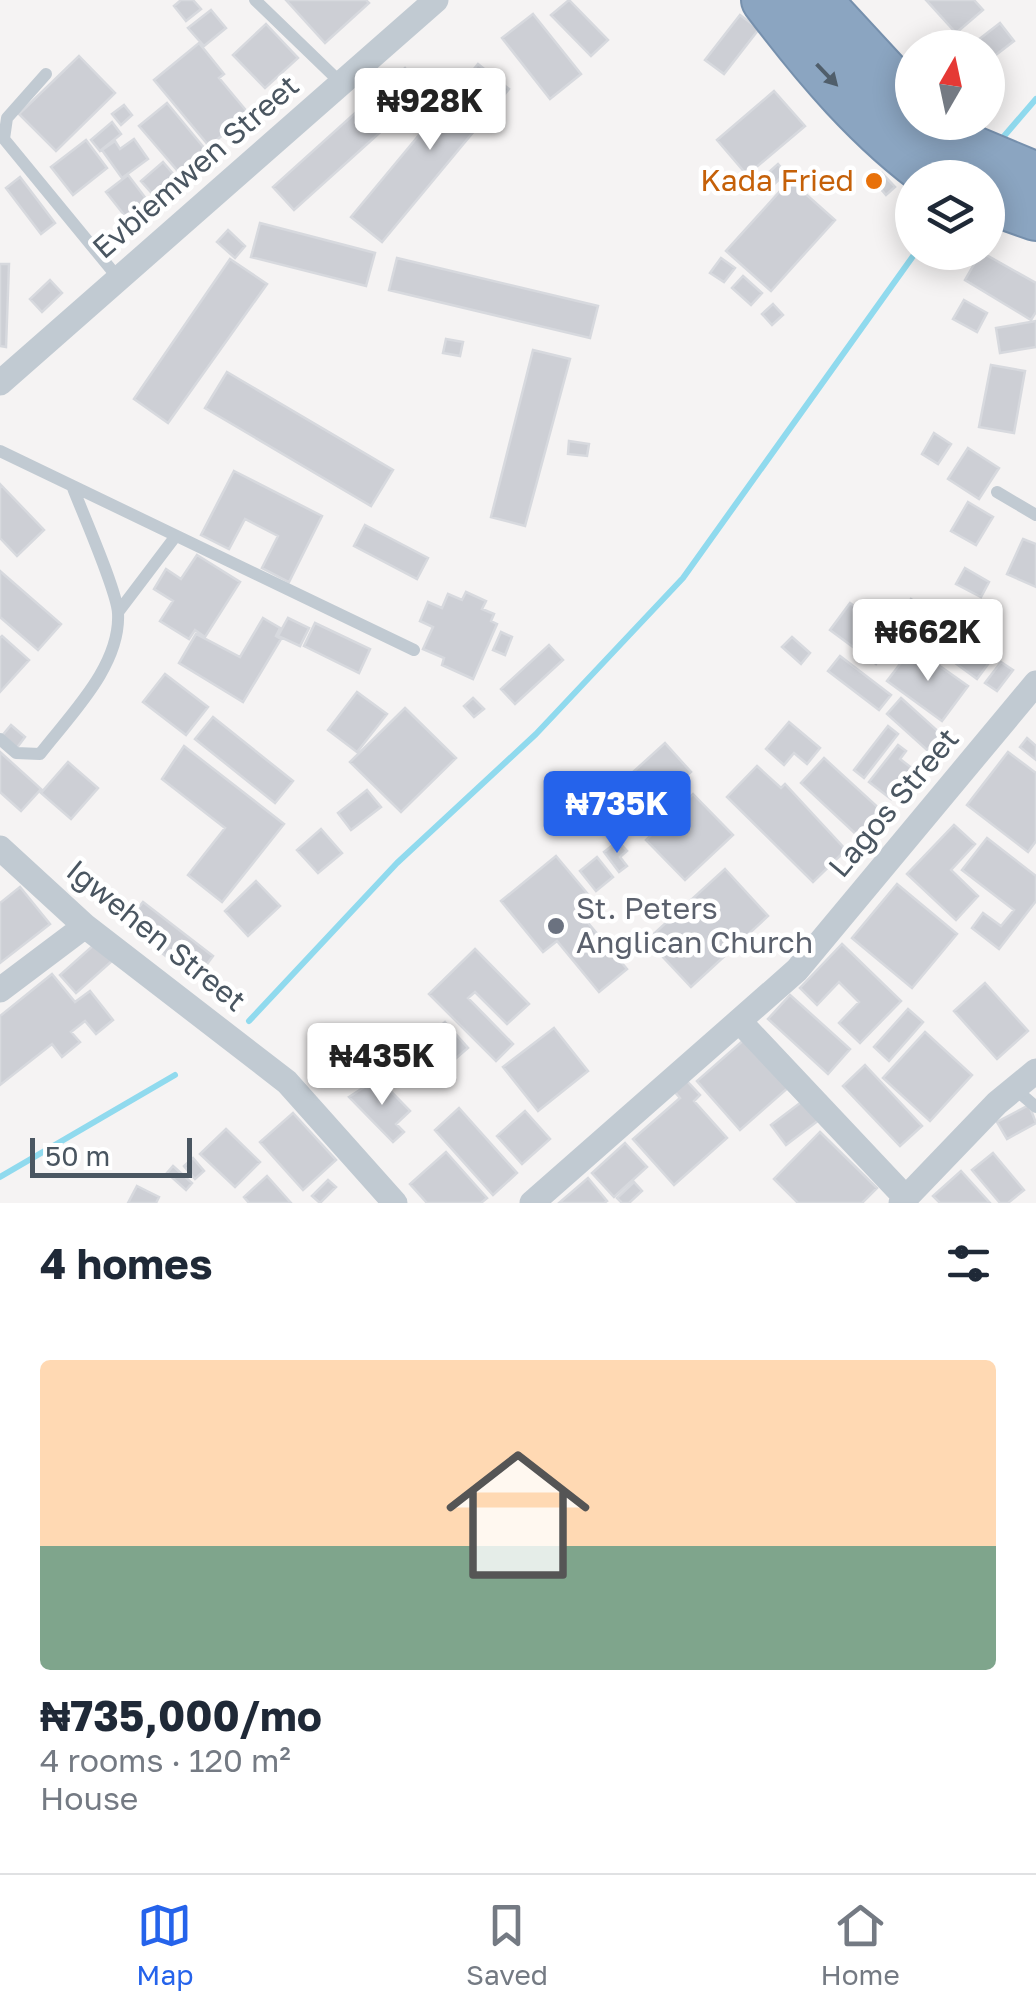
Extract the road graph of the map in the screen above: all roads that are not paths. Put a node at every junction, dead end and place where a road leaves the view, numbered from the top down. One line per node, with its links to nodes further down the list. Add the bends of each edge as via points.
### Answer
1 (255, 0): 6 (lane)
2 (436, 0): 6 (street, Evbiemwen Street)
3 (766, 0): 8 (highway, one-way to 8, via 886,137)
4 (825, 3): 7 (highway)
5 (46, 74): 10 (lane, via 7,118 4,139)
6 (341, 83): 10 (street, Evbiemwen Street)
7 (895, 84)
8 (942, 156): 9 (highway)
9 (1020, 191)
10 (119, 279): 11 (street, Evbiemwen Street)
11 (0, 383)
12 (0, 451): 13 (lane)
13 (73, 488): 16 (lane); 17 (lane)
14 (998, 492): 15 (lane)
15 (1036, 515)
16 (176, 537): 17 (lane); 18 (lane)
17 (119, 611): 20 (lane, via 99,677 40,754 16,752)
18 (414, 650)
19 (1036, 683): 24 (street, Lagos Street, via 797,970)
20 (0, 739)
21 (0, 848): 22 (street, Igwehen Street)
22 (85, 926): 23 (street); 29 (street, Igwehen Street, via 287,1082)
23 (0, 990)
24 (740, 1023): 28 (street); 30 (street, Lagos Street)
25 (1036, 1072): 26 (street)
26 (1014, 1088): 27 (lane); 28 (street)
27 (1036, 1107)
28 (904, 1200)
29 (395, 1203)
30 (532, 1203)

